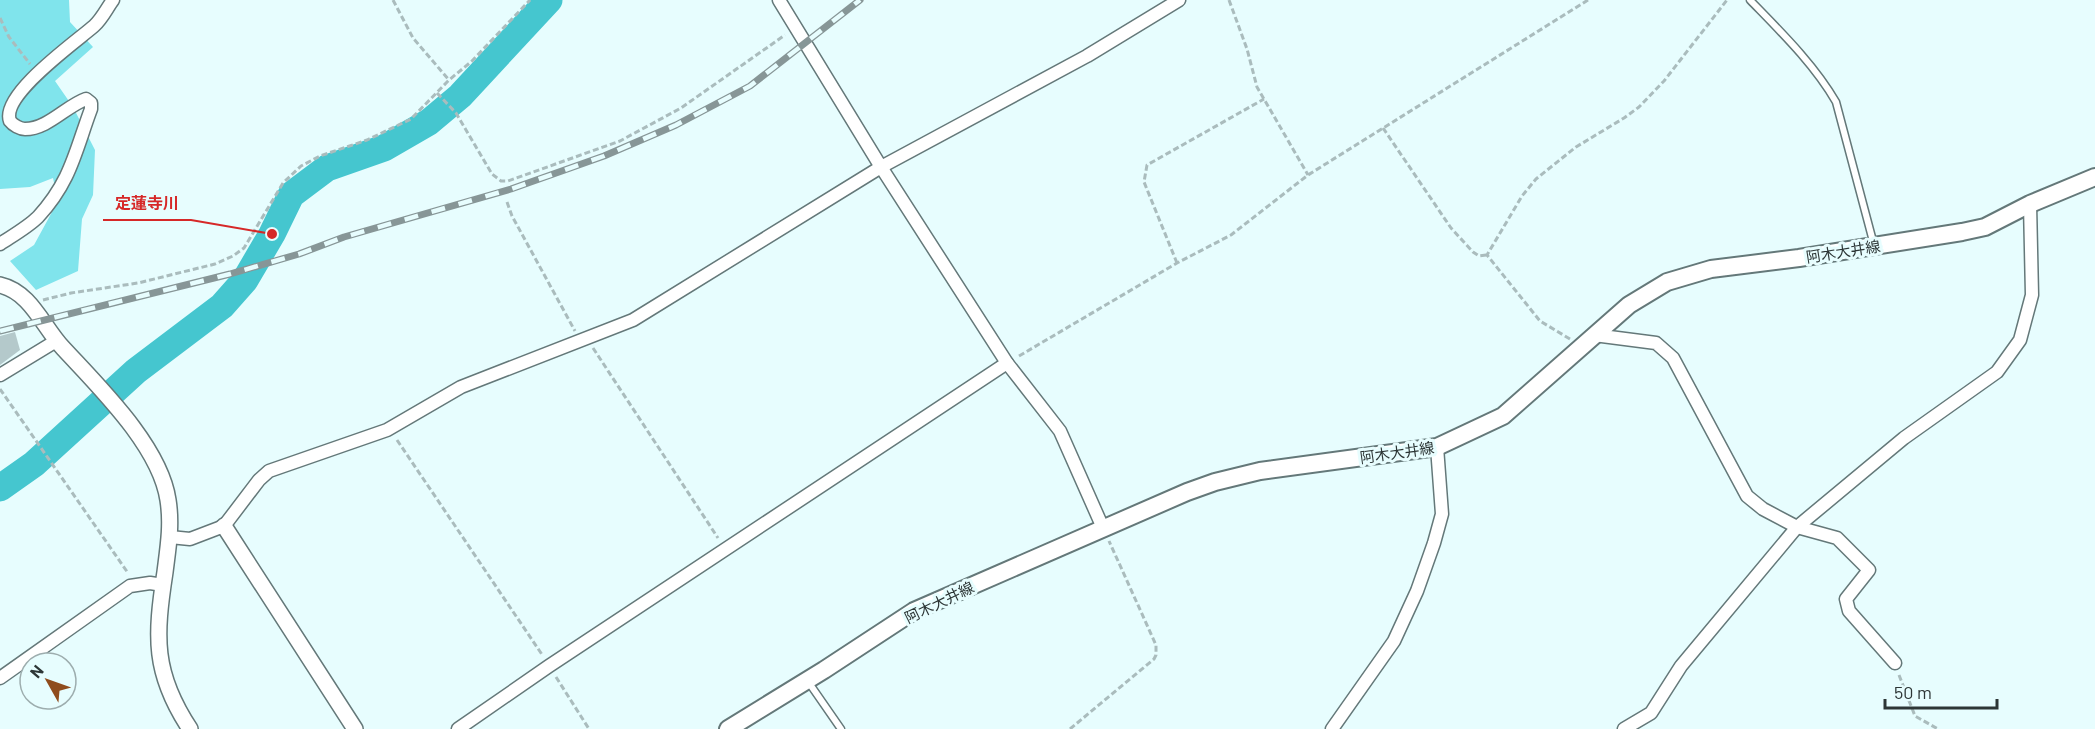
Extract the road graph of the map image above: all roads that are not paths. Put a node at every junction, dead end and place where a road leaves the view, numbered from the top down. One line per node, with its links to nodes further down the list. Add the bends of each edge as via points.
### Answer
1 (113, 0): 8 (street, via 97,24 37,70 10,102 8,119 24,129 39,125 78,101 86,99 91,109 75,159 61,187 36,218)
2 (779, 0): 5 (street)
3 (1179, 0): 5 (street, via 1087,56)
4 (1750, 0): 9 (lane, via 1836,102)
5 (881, 167): 13 (street); 16 (street, via 633,320 460,387 390,428 269,471)
6 (2095, 177): 7 (main road, 阿木大井線)
7 (2030, 204): 9 (main road, 阿木大井線, via 1974,230); 17 (street, via 2032,295 2020,340 1997,372 1904,438)
8 (0, 244)
9 (1874, 246): 11 (main road, 阿木大井線, via 1711,269 1667,282 1629,305)
10 (0, 285): 12 (street, via 26,300)
11 (1594, 335): 15 (main road, 阿木大井線, via 1503,416); 17 (street, via 1656,343 1673,358 1747,496)
12 (56, 340): 14 (street); 19 (street, via 146,446 168,499)
13 (1007, 363): 18 (street, via 1060,431); 26 (street)
14 (0, 375)
15 (1437, 447): 18 (main road, 阿木大井線, via 1242,475 1187,492); 29 (street, via 1442,514 1417,591 1394,641)
16 (224, 526): 19 (street, via 190,539); 25 (street)
17 (1797, 527): 21 (street, via 1837,538 1869,570 1846,599 1849,611); 30 (street, via 1681,666 1651,713)
18 (1103, 528): 23 (main road, 阿木大井線, via 914,611)
19 (170, 537): 20 (street)
20 (163, 585): 22 (street, via 130,586); 24 (street, via 159,657 169,693)
21 (1894, 663)
22 (0, 678)
23 (807, 680): 27 (main road, 阿木大井線); 28 (lane)
24 (190, 729)
25 (355, 729)
26 (458, 729)
27 (728, 729)
28 (841, 729)
29 (1332, 729)
30 (1624, 729)

